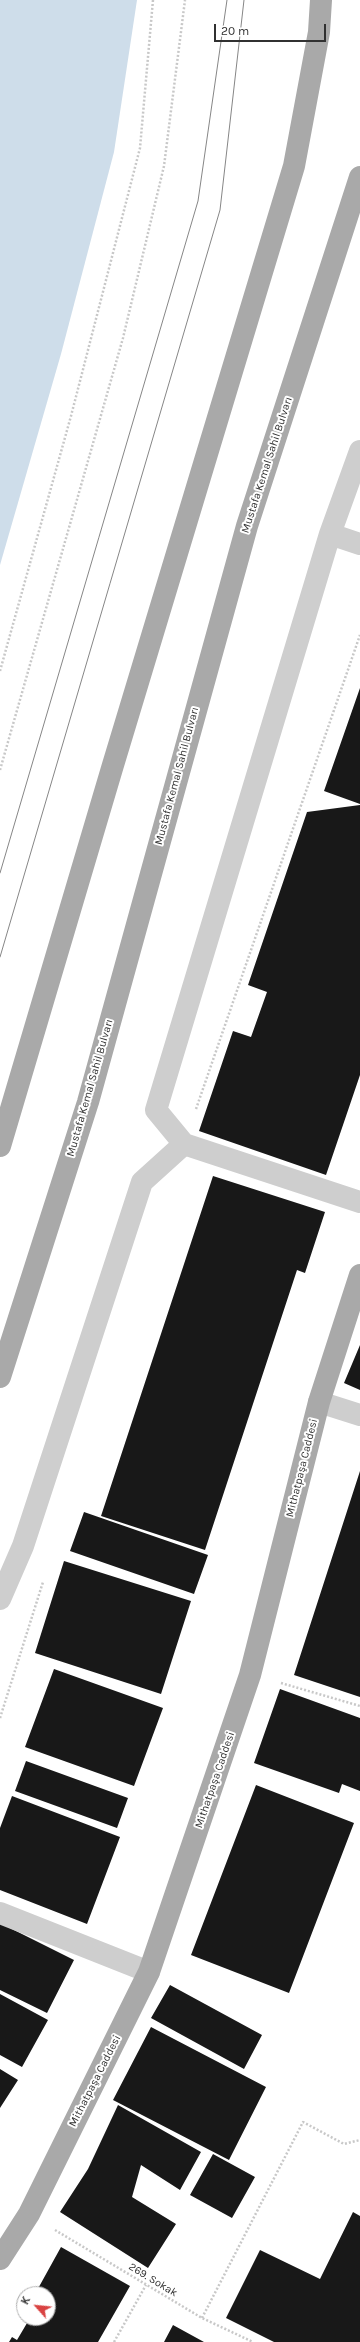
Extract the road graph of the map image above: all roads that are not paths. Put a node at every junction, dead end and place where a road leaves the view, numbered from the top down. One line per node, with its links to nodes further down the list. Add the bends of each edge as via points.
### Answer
1 (321, 0): 7 (main road, via 319,32 294,166)
2 (360, 177): 10 (main road, Mustafa Kemal Sahil Bulvarı, via 247,526 88,1102)
3 (360, 451): 4 (street)
4 (330, 534): 5 (street); 6 (street, via 156,1110)
5 (360, 544)
6 (184, 1144): 8 (street); 13 (street, via 142,1182 23,1546)
7 (0, 1146)
8 (360, 1202)
9 (360, 1275): 11 (main road, Mithatpaşa Caddesi)
10 (0, 1378)
11 (319, 1402): 12 (street); 15 (main road, Mithatpaşa Caddesi, via 250,1675)
12 (360, 1415)
13 (0, 1599)
14 (0, 1913): 15 (street)
15 (149, 1972): 16 (main road, Mithatpaşa Caddesi, via 28,2214)
16 (0, 2259)

